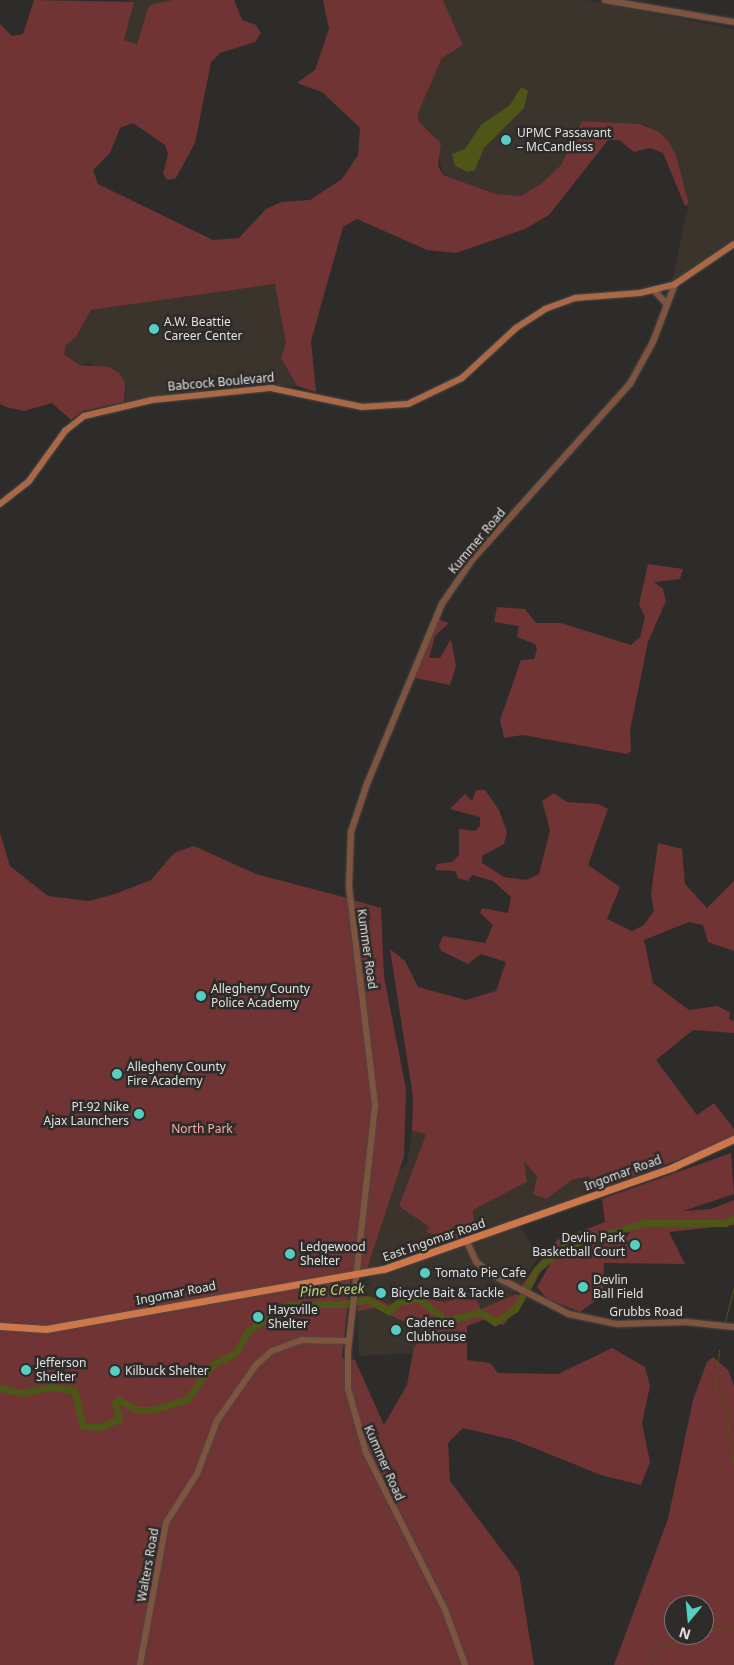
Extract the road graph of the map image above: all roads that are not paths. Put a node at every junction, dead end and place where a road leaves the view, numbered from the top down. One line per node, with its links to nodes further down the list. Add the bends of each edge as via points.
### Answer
1 (604, 0): 2 (street)
2 (734, 22)
3 (734, 244): 4 (main road, Babcock Boulevard)
4 (675, 284): 5 (main road, Babcock Boulevard); 6 (street, Kummer Road)
5 (654, 290): 6 (street); 7 (main road, Babcock Boulevard, via 575,298 545,309 516,328 462,378 429,397 402,405 362,407 271,388 152,400 88,414 68,428 32,477)
6 (667, 304): 11 (street, Kummer Road, via 650,350 630,384 451,589 424,642 357,808 348,874 375,1105)
7 (0, 504)
8 (734, 1139): 9 (main road, Ingomar Road, via 677,1166)
9 (517, 1223): 10 (main road, East Ingomar Road)
10 (467, 1241): 11 (main road, East Ingomar Road); 13 (street, Grubbs Road, via 479,1264 518,1291 569,1314 610,1323 686,1322)
11 (356, 1275): 12 (main road, Ingomar Road, via 46,1328); 14 (street, Kummer Road)
12 (0, 1326)
13 (734, 1327)
14 (349, 1341): 15 (street, Walters Road, via 294,1341 272,1351 251,1371 217,1421 197,1474 166,1523); 16 (street, Kummer Road, via 348,1389 359,1436 445,1610)
15 (140, 1665)
16 (465, 1665)

